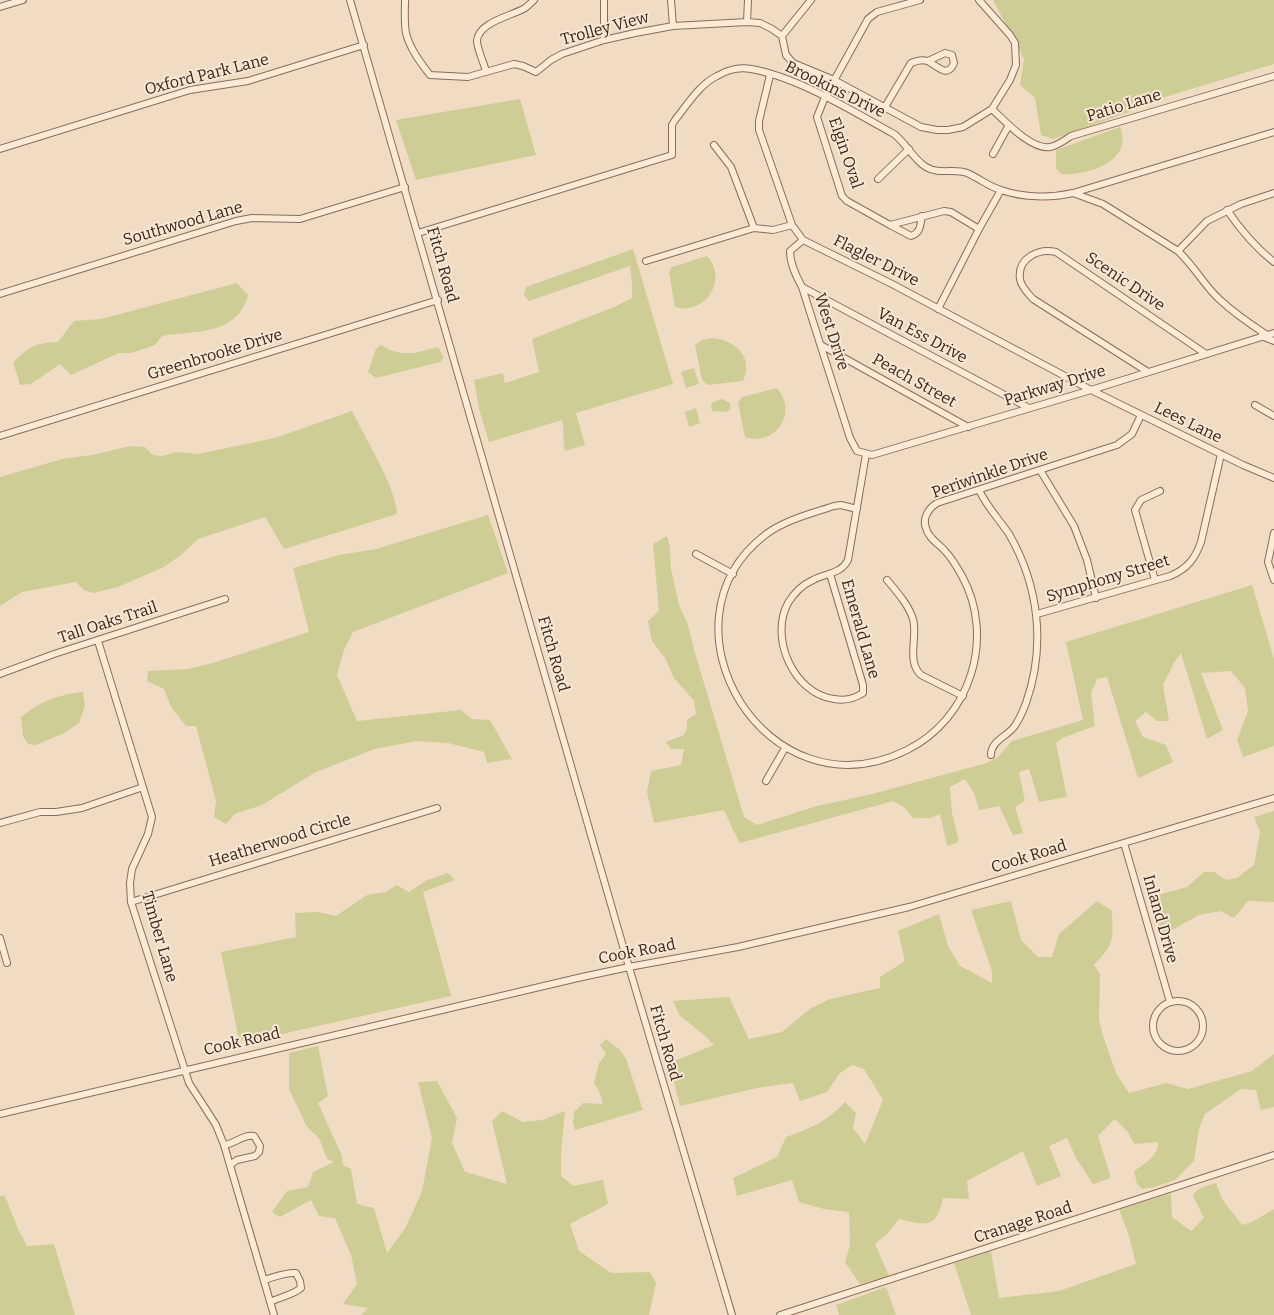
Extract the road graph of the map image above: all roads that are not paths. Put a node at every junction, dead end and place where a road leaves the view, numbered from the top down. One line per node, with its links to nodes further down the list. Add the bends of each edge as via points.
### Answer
1 (23, 0): 11 (street)
2 (350, 0): 16 (street, Fitch Road)
3 (405, 0): 18 (street, via 406,32 417,58 430,75 468,77)
4 (534, 0): 18 (street, via 481,32 477,41)
5 (604, 0): 15 (street)
6 (671, 0): 13 (street)
7 (748, 0): 12 (street)
8 (811, 0): 14 (street)
9 (920, 0): 21 (street, Elgin Oval, via 877,12 868,19)
10 (979, 0): 24 (street, via 1010,35 1017,54 1010,80)
11 (0, 7)
12 (747, 22): 13 (street, Trolley View); 14 (street, Trolley View, via 760,23)
13 (673, 26): 15 (street, Trolley View)
14 (782, 36): 21 (street, via 786,55 793,63)
15 (604, 40): 18 (street, Trolley View, via 562,54 536,72 514,64)
16 (364, 46): 28 (street, Oxford Park Lane, via 248,82 190,90); 32 (street, Fitch Road)
17 (928, 61): 23 (street, via 911,63)
18 (486, 71)
19 (770, 74): 22 (street, Brookins Drive); 38 (street, via 758,121 759,130); 42 (street, Brookins Drive, via 739,68 708,81 672,125 672,155)
20 (1274, 76): 25 (street, Patio Lane, via 1072,136 1051,147 1030,142)
21 (834, 80): 22 (street, Elgin Oval); 23 (street)
22 (824, 97): 29 (street, Brookins Drive, via 894,134); 39 (street, Elgin Oval, via 817,117 842,196)
23 (885, 107): 24 (street, via 921,127 937,130 963,127)
24 (992, 109): 25 (street, Patio Lane)
25 (1009, 125): 30 (street)
26 (1274, 132): 34 (street, Brookins Drive)
27 (714, 145): 40 (street, via 731,167)
28 (0, 149)
29 (909, 149): 31 (street); 33 (street, Brookins Drive, via 925,167 966,173)
30 (993, 154)
31 (878, 179)
32 (406, 187): 42 (street, Fitch Road); 48 (street, Southwood Lane, via 300,219 236,221)
33 (1001, 190): 34 (street, Brookins Drive, via 1028,195); 41 (street)
34 (1073, 193): 44 (street, via 1103,204)
35 (1274, 193): 36 (street)
36 (1228, 210): 44 (street, via 1206,221); 46 (street, via 1237,224)
37 (922, 216): 39 (street); 39 (street, Elgin Oval, via 916,235 911,236); 41 (street, via 944,210)
38 (792, 225): 40 (street, via 772,230); 43 (street)
39 (890, 225)
40 (754, 228): 45 (street)
41 (979, 229): 50 (street)
42 (418, 233): 49 (street, Fitch Road)
43 (803, 240): 47 (street, West Drive, via 790,251); 50 (street, Flagler Drive)
44 (1178, 251): 52 (street, via 1218,298)
45 (646, 261)
46 (1274, 262)
47 (802, 287): 54 (street, West Drive); 59 (street, Van Ess Drive)
48 (0, 294)
49 (438, 300): 63 (street, Greenbrooke Drive); 95 (street, Fitch Road)
50 (938, 309): 57 (street, Flagler Drive)
51 (1274, 333): 52 (street, Parkway Drive)
52 (1264, 336): 53 (street); 55 (street, Parkway Drive)
53 (1274, 341)
54 (821, 345): 62 (street, Peach Street); 64 (street, West Drive, via 850,438 857,451)
55 (1206, 354): 56 (street, Parkway Drive); 56 (street, Scenic Drive, via 1056,252 1041,250 1026,260 1020,277 1023,287 1033,299)
56 (1148, 372): 57 (street, Parkway Drive)
57 (1091, 390): 59 (street, Parkway Drive); 60 (street, Lees Lane)
58 (1255, 405): 61 (street)
59 (1029, 408): 62 (street, Parkway Drive)
60 (1142, 415): 65 (street, Lees Lane); 66 (street, Periwinkle Drive, via 1132,434 1117,446)
61 (1274, 416)
62 (968, 427): 64 (street, Parkway Drive, via 872,455)
63 (0, 436)
64 (866, 454): 70 (street)
65 (1221, 454): 67 (street, Lees Lane); 76 (street, Symphony Street, via 1198,552 1183,570)
66 (1040, 470): 68 (street, Periwinkle Drive); 78 (street, via 1076,532)
67 (1274, 478)
68 (979, 490): 80 (street, via 1021,556); 83 (street, Periwinkle Drive, via 934,505 925,522 928,534 949,556 963,578 975,612 976,654)
69 (1160, 491): 76 (street, via 1141,500 1135,510)
70 (857, 509): 73 (street, Periwinkle Drive, via 834,506 776,528 752,547); 74 (street, via 848,560 842,568)
71 (1274, 533): 77 (street, via 1268,562)
72 (696, 554): 73 (street)
73 (733, 574): 84 (street, Periwinkle Drive, via 724,595 720,620 724,664 746,712 760,729)
74 (830, 574): 74 (street, Emerald Lane, via 802,586 788,604 781,628 788,662 795,674 820,695 846,700 863,692 862,679)
75 (887, 580): 83 (street, via 906,604 913,621 916,670)
76 (1156, 580): 78 (street, Symphony Street)
77 (1274, 580)
78 (1096, 598): 80 (street, Symphony Street)
79 (224, 599): 81 (street, Tall Oaks Trail)
80 (1037, 614): 85 (street, via 1037,651 1026,702 1018,722 996,742)
81 (98, 641): 82 (street, Tall Oaks Trail); 87 (street, Timber Lane)
82 (0, 674)
83 (963, 696): 84 (street, Periwinkle Drive, via 955,710 927,738 884,760 834,764)
84 (785, 748): 86 (street)
85 (991, 755)
86 (766, 781)
87 (143, 787): 90 (street, via 82,808 40,812); 92 (street, Timber Lane, via 152,817 132,869)
88 (1274, 798): 91 (street, Cook Road)
89 (436, 808): 92 (street, Heatherwood Circle)
90 (0, 823)
91 (1124, 843): 95 (street, Cook Road, via 909,908 738,947); 96 (street, Inland Drive)
92 (131, 902): 97 (street, Timber Lane)
93 (0, 938): 94 (street)
94 (7, 963)
95 (629, 967): 97 (street, Cook Road); 105 (street, Fitch Road)
96 (1170, 1002): 96 (street, via 1154,1018 1157,1039 1167,1048 1189,1048 1199,1039 1202,1018 1191,1004)
97 (185, 1069): 98 (street, Cook Road); 99 (street, Timber Lane, via 189,1084 216,1125)
98 (0, 1114)
99 (224, 1145): 101 (street, Timber Lane); 101 (street, via 250,1135 260,1146 255,1156)
100 (1274, 1155): 106 (street, Cranage Road)
101 (230, 1165): 102 (street, Timber Lane)
102 (264, 1280): 103 (street, Timber Lane); 103 (street, via 287,1272 296,1273 300,1281 301,1288 295,1293)
103 (270, 1302): 104 (street, Timber Lane)
104 (274, 1315)
105 (732, 1315)
106 (780, 1315)

